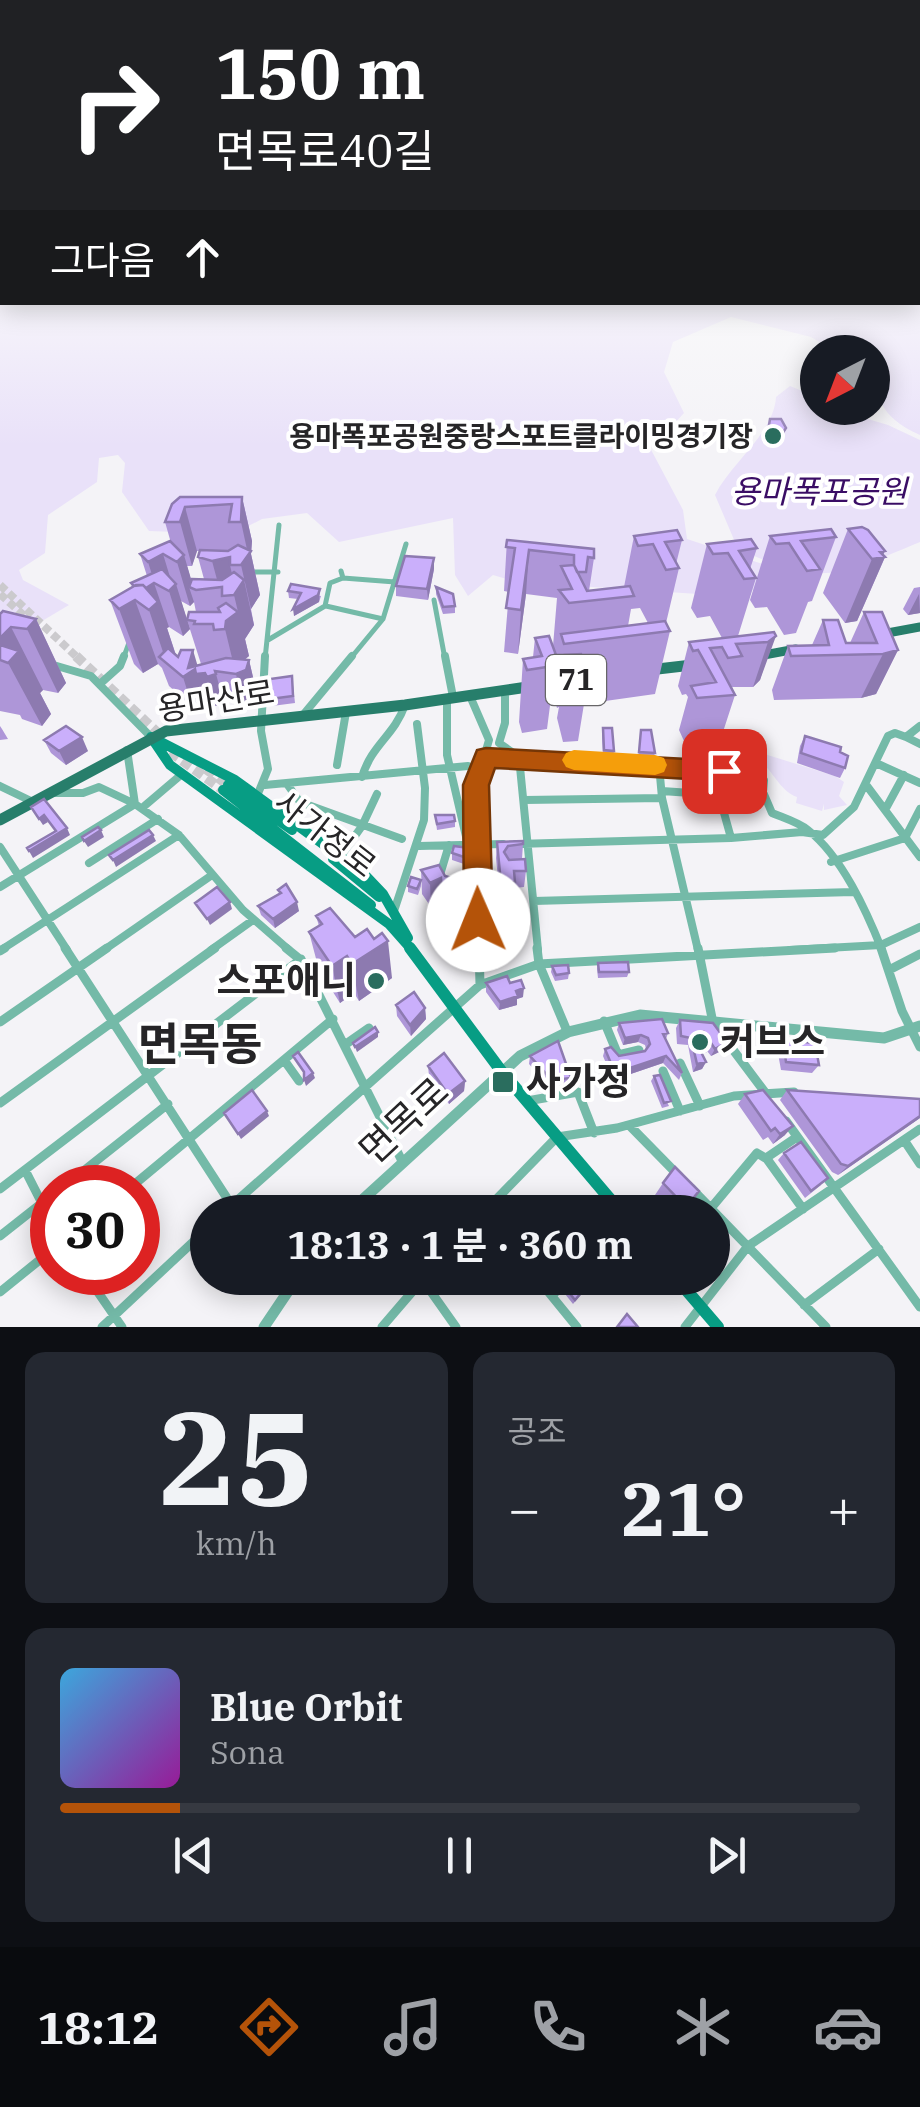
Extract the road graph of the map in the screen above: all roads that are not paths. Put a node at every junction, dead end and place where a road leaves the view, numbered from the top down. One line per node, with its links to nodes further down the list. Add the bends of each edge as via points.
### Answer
1 (279, 525): 4 (street)
2 (406, 544): 5 (street)
3 (246, 572): 4 (street)
4 (278, 572): 14 (street)
5 (395, 582): 7 (street, via 342,575 330,583); 8 (street)
6 (434, 600): 24 (street)
7 (326, 606): 8 (street); 14 (street)
8 (383, 619): 27 (street)
9 (877, 619): 12 (street)
10 (920, 627): 12 (main road)
11 (134, 632): 21 (street, via 120,666)
12 (895, 632): 13 (main road)
13 (876, 635)
14 (267, 640): 28 (street)
15 (810, 647): 16 (main road)
16 (746, 658)
17 (44, 662): 21 (street)
18 (698, 664): 19 (main road, 71)
19 (631, 672)
20 (586, 678): 22 (main road, 용마산로 / 71)
21 (101, 684): 32 (street)
22 (505, 691): 23 (main road, 용마산로 / 71); 37 (street, via 499,743)
23 (470, 696): 24 (main road, 용마산로 / 71); 38 (street, via 489,740)
24 (450, 699): 25 (main road, 용마산로 / 71); 44 (street, via 442,732)
25 (404, 704): 26 (main road, 용마산로 / 71); 48 (street, via 398,724 368,754)
26 (346, 711): 27 (main road, 용마산로 / 71); 41 (street)
27 (302, 716): 28 (main road, 용마산로 / 71)
28 (262, 720): 30 (main road, 용마산로 / 71); 50 (street, via 270,766)
29 (417, 724): 45 (street)
30 (210, 726): 32 (main road, 용마산로 / 71); 35 (main road)
31 (920, 726): 33 (street)
32 (151, 737): 35 (main road); 36 (main road, 용마산로 / 71); 40 (main road)
33 (906, 737): 34 (street); 39 (street, via 888,736)
34 (920, 744)
35 (192, 747): 40 (main road, via 174,754); 57 (main road)
36 (126, 749): 54 (main road, 용마산로 / 71); 60 (street)
37 (519, 757): 38 (street); 42 (street); 58 (street)
38 (486, 758): 72 (street, via 476,782)
39 (876, 763): 47 (street); 53 (street)
40 (170, 765): 46 (main road)
41 (337, 765)
42 (659, 765): 56 (street); 67 (street, via 756,774 764,780 772,814)
43 (468, 766): 44 (street)
44 (446, 768): 45 (street); 72 (street)
45 (420, 770): 48 (street); 75 (street, via 425,790)
46 (182, 774): 60 (street); 90 (main road)
47 (904, 776): 49 (street); 62 (street)
48 (362, 777): 51 (street)
49 (920, 782)
50 (265, 784): 51 (street); 57 (street)
51 (287, 784): 65 (street, via 297,800)
52 (0, 786): 59 (street)
53 (866, 786): 62 (street); 67 (street, via 841,823)
54 (48, 793): 59 (main road, 용마산로 / 71); 60 (street, 용마산로, via 100,786)
55 (377, 794): 65 (street)
56 (662, 794): 58 (street); 68 (street, via 719,795); 71 (street)
57 (256, 797): 77 (main road)
58 (524, 800): 73 (street)
59 (32, 802): 64 (main road, 용마산로 / 71)
60 (138, 806): 63 (street, 용마산로); 82 (street)
61 (920, 809): 69 (street)
62 (884, 810): 69 (street)
63 (158, 819): 66 (street, 용마산로); 79 (street)
64 (0, 820)
65 (362, 826): 70 (street); 77 (street)
66 (179, 835): 81 (street, 용마산로); 91 (street)
67 (812, 835): 68 (street); 80 (street)
68 (731, 838): 71 (street)
69 (905, 838): 78 (street); 80 (street)
70 (402, 839)
71 (674, 839): 73 (street); 88 (street)
72 (472, 844): 73 (street); 74 (street); 85 (street)
73 (529, 844): 89 (street, via 526,868)
74 (448, 845): 75 (street); 83 (street)
75 (419, 846): 90 (street)
76 (0, 847): 82 (street)
77 (339, 857): 90 (main road, via 374,884)
78 (920, 857)
79 (90, 862)
80 (831, 862): 87 (street)
81 (212, 875): 92 (street, 용마산로); 100 (street)
82 (19, 876): 84 (street); 91 (street)
83 (437, 883)
84 (0, 887)
85 (478, 887): 86 (street); 102 (street)
86 (466, 892)
87 (854, 892): 88 (street); 94 (street)
88 (688, 896): 89 (street); 97 (street)
89 (534, 902): 99 (street)
90 (391, 914): 90 (main road, 사가정로, via 329,869 225,788 336,861); 103 (main road)
91 (48, 920): 95 (street); 100 (street)
92 (253, 920): 98 (street, 용마산로); 105 (street)
93 (920, 927): 94 (street)
94 (880, 945): 97 (street); 101 (street)
95 (0, 951)
96 (920, 954): 101 (street)
97 (699, 958): 99 (street); 108 (street)
98 (301, 959): 104 (street); 119 (street)
99 (539, 964): 102 (street); 111 (street)
100 (78, 968): 105 (street); 107 (street)
101 (889, 970): 110 (street)
102 (480, 985): 103 (street)
103 (454, 1006): 118 (main road); 121 (street)
104 (334, 1019): 112 (street); 115 (street)
105 (115, 1020): 119 (street); 125 (street)
106 (604, 1021): 108 (street, 면목로, via 640,1015); 111 (street, 면목로); 114 (street, via 618,1055)
107 (0, 1022)
108 (713, 1023): 110 (street, 면목로, via 884,1038); 122 (street)
109 (369, 1028): 112 (street)
110 (915, 1029): 113 (street)
111 (568, 1032): 118 (street, 면목로, via 533,1046)
112 (346, 1044): 121 (street)
113 (920, 1047)
114 (639, 1050)
115 (284, 1060): 120 (street); 134 (street)
116 (680, 1064): 127 (street)
117 (664, 1071): 128 (street)
118 (502, 1072): 124 (main road); 137 (street, 면목로)
119 (150, 1075): 126 (street); 141 (street)
120 (298, 1080)
121 (368, 1088): 137 (street); 146 (street)
122 (762, 1089): 123 (street); 127 (street); 133 (street)
123 (802, 1092)
124 (527, 1101): 131 (street, via 578,1092); 132 (main road)
125 (0, 1103)
126 (168, 1104): 134 (street); 139 (street)
127 (700, 1106): 128 (street)
128 (680, 1111): 129 (street)
129 (629, 1125): 131 (street); 150 (street)
130 (920, 1129): 135 (street)
131 (594, 1134): 132 (street)
132 (556, 1136): 148 (street); 149 (main road)
133 (798, 1137): 136 (street); 143 (street)
134 (190, 1139): 140 (street); 145 (street)
135 (904, 1140): 138 (street); 143 (street)
136 (766, 1158): 151 (street, via 756,1154); 152 (street)
137 (403, 1163): 147 (street, 면목로)
138 (920, 1164)
139 (91, 1165)
140 (158, 1165)
141 (25, 1170): 142 (street); 144 (street)
142 (30, 1180)
143 (834, 1187): 152 (street); 158 (street)
144 (0, 1189)
145 (222, 1195)
146 (248, 1195)
147 (368, 1195)
148 (500, 1195)
149 (606, 1195)
150 (698, 1195)
151 (722, 1195)
152 (803, 1209): 157 (street)
153 (30, 1212): 155 (street)
154 (730, 1228): 157 (street)
155 (0, 1236)
156 (190, 1245): 170 (street)
157 (748, 1246): 167 (street); 169 (street)
158 (879, 1250): 167 (street); 168 (street)
159 (30, 1268): 160 (street)
160 (0, 1292)
161 (100, 1295): 170 (street)
162 (408, 1295): 174 (street)
163 (434, 1295): 175 (street)
164 (690, 1295): 169 (main road)
165 (285, 1296): 173 (street)
166 (552, 1296): 176 (street)
167 (804, 1304): 179 (street)
168 (920, 1306)
169 (700, 1307): 177 (street); 178 (main road)
170 (114, 1316): 171 (street); 172 (street)
171 (102, 1327)
172 (122, 1327)
173 (264, 1327)
174 (382, 1327)
175 (456, 1327)
176 (577, 1327)
177 (685, 1327)
178 (718, 1327)
179 (826, 1327)

